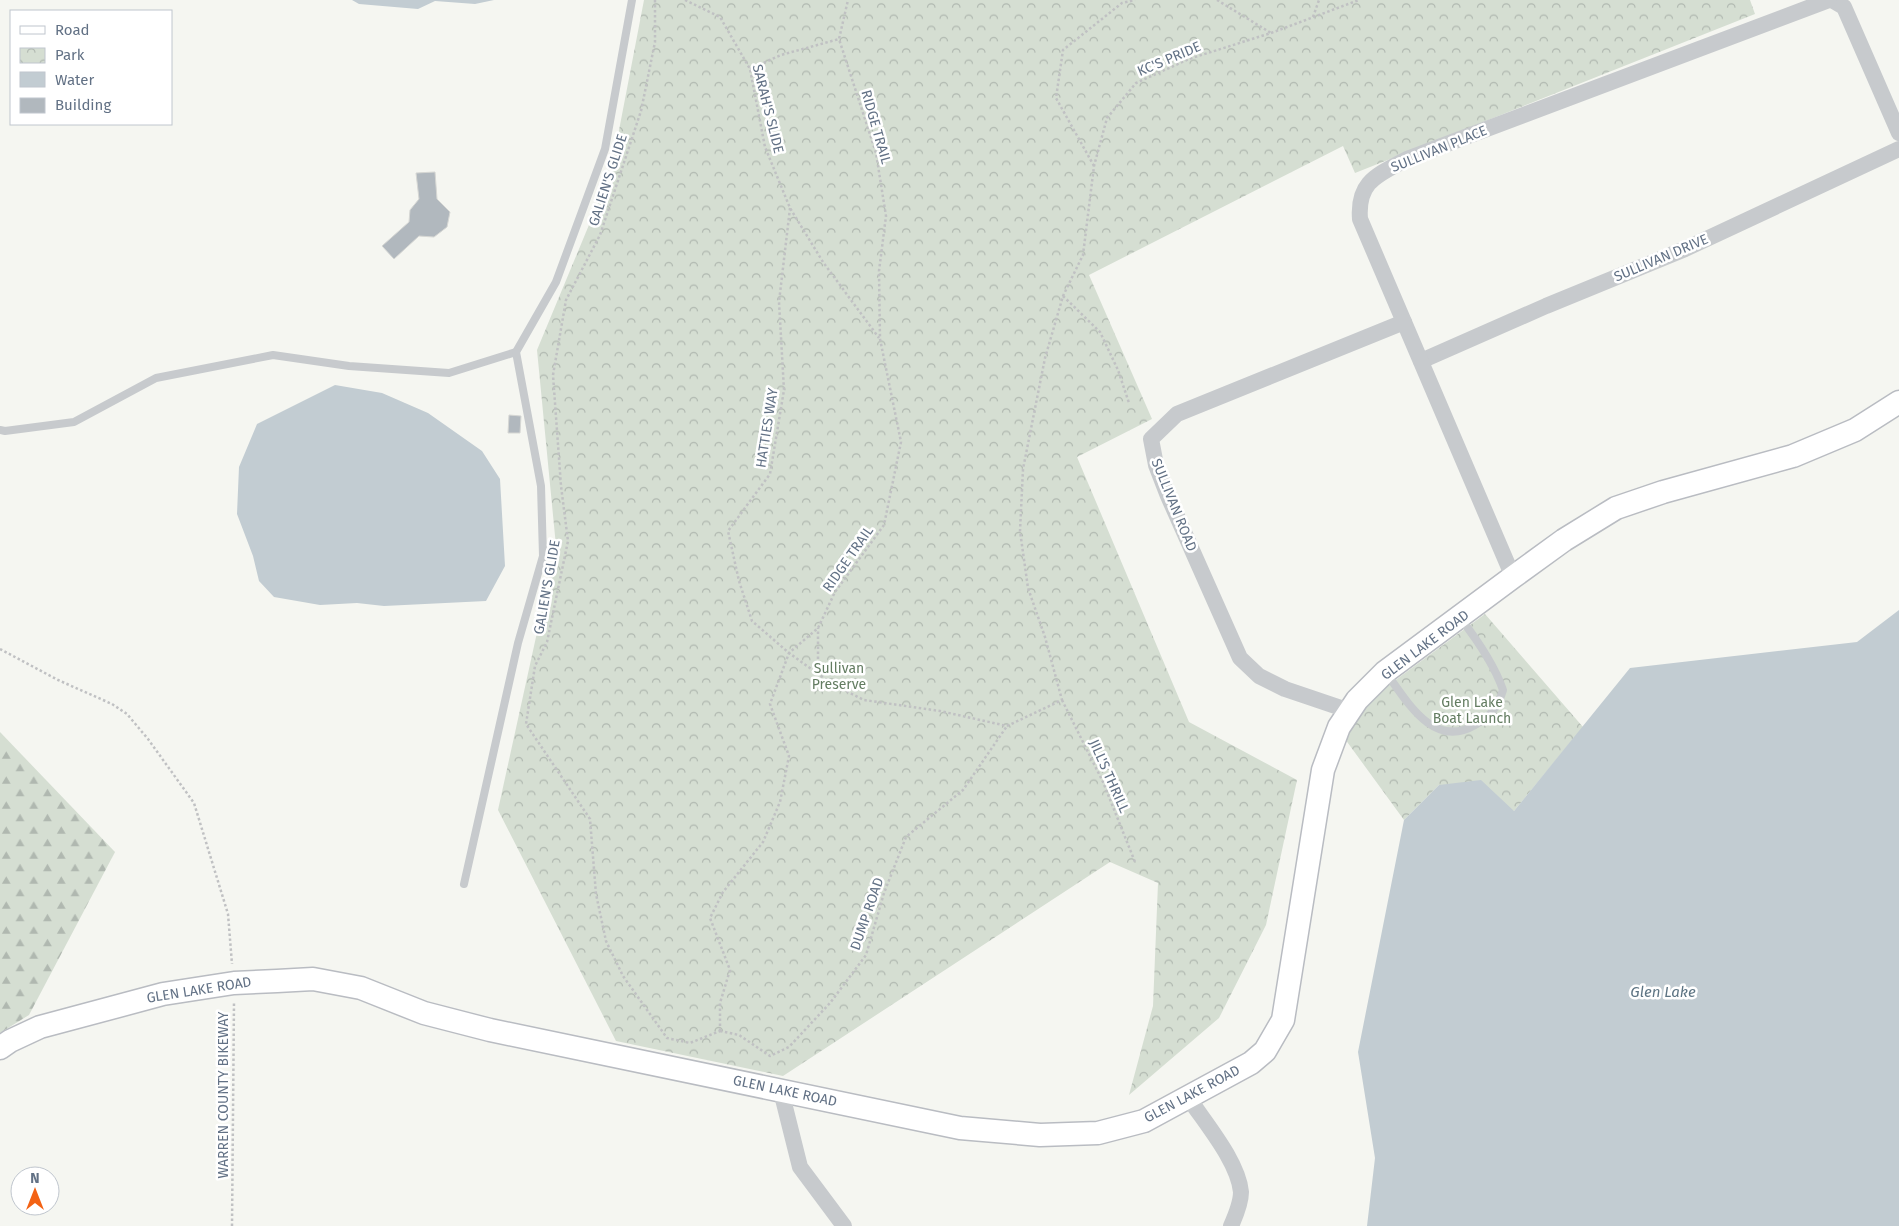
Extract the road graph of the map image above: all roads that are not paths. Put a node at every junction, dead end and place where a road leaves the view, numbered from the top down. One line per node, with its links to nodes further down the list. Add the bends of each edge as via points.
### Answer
1 (632, 0): 6 (lane, via 605,149 556,282)
2 (1831, 0): 3 (street, SULLIVAN PLACE, via 1844,7); 5 (street, SULLIVAN PLACE, via 1407,159 1374,176 1364,188 1359,206 1360,219)
3 (1899, 133)
4 (1899, 149): 7 (street, SULLIVAN DRIVE, via 1685,249)
5 (1404, 322): 7 (street, SULLIVAN PLACE); 13 (street, SULLIVAN ROAD, via 1177,414 1151,440 1168,496 1240,658 1259,676 1285,689)
6 (516, 352): 9 (lane, via 449,373 348,366 273,355 156,378 74,422); 14 (lane, via 541,486 543,556 518,643)
7 (1421, 362): 10 (street, SULLIVAN PLACE)
8 (1899, 402): 10 (street, GLEN LAKE ROAD, via 1856,430 1793,456 1616,508)
9 (0, 430)
10 (1513, 577): 11 (street, GLEN LAKE ROAD)
11 (1460, 618): 12 (street, GLEN LAKE ROAD); 12 (lane, via 1478,641 1503,690 1493,712 1481,722 1451,734 1430,725)
12 (1385, 672): 13 (street, GLEN LAKE ROAD)
13 (1350, 711): 17 (street, GLEN LAKE ROAD, via 1339,726 1323,770 1283,1020 1265,1050 1251,1063)
14 (464, 884)
15 (0, 1048): 16 (street, GLEN LAKE ROAD, via 40,1027 163,994 234,982 313,980 362,988 424,1012 490,1030)
16 (781, 1090): 17 (street, GLEN LAKE ROAD, via 960,1128 1040,1135 1098,1133 1144,1120); 18 (street, via 800,1167)
17 (1188, 1097): 19 (street, via 1225,1152 1238,1179 1241,1195)
18 (844, 1226)
19 (1231, 1226)

